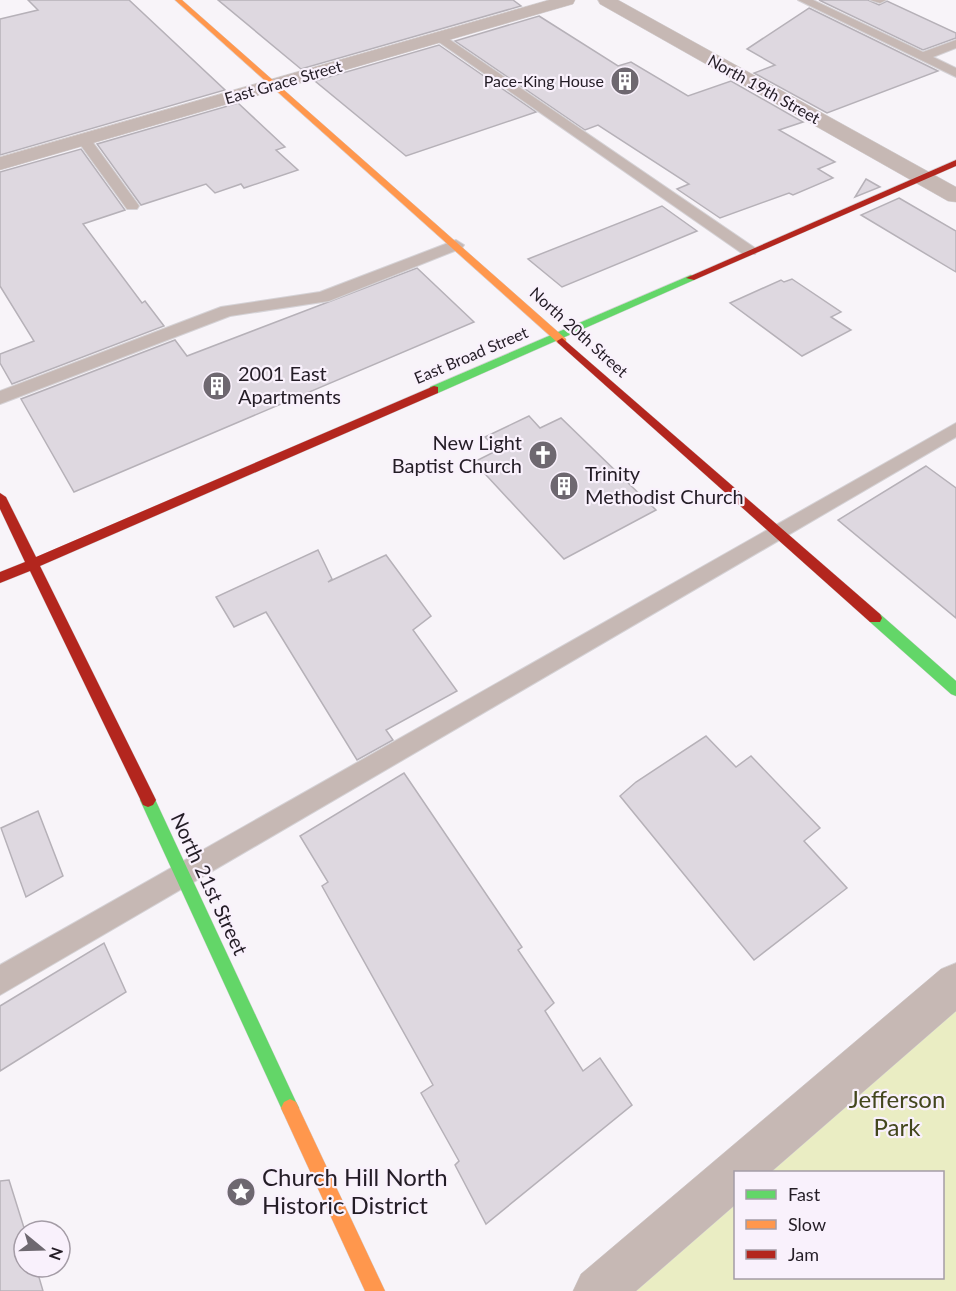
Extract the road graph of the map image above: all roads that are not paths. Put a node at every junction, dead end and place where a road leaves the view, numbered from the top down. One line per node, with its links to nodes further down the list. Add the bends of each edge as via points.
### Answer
1 (178, 0): 9 (street, North 20th Street)
2 (567, 0): 5 (street, East Grace Street)
3 (606, 0): 13 (street, North 19th Street)
4 (804, 0): 7 (lane)
5 (440, 37): 9 (street, East Grace Street); 17 (lane)
6 (956, 44): 7 (lane)
7 (922, 57): 8 (lane)
8 (956, 73)
9 (274, 84): 10 (street, East Grace Street); 16 (street, North 20th Street)
10 (84, 140): 12 (street, East Grace Street); 15 (lane)
11 (956, 163): 13 (street, East Broad Street)
12 (0, 164)
13 (923, 177): 14 (street, North 19th Street); 17 (street, East Broad Street)
14 (956, 196)
15 (132, 206)
16 (456, 245): 18 (street, North 20th Street); 19 (lane, via 323,297 227,311)
17 (749, 251): 18 (street, East Broad Street)
18 (559, 335): 22 (street, North 20th Street); 23 (street, East Broad Street)
19 (0, 398)
20 (956, 429): 22 (lane)
21 (0, 497): 23 (street, North 21st Street)
22 (779, 532): 25 (street, North 20th Street); 26 (lane)
23 (33, 564): 24 (street, East Broad Street); 26 (street, North 21st Street)
24 (0, 578)
25 (956, 690)
26 (183, 876): 27 (lane); 31 (street, North 21st Street)
27 (0, 981)
28 (956, 984): 29 (street)
29 (738, 1171)
30 (734, 1175): 32 (street)
31 (375, 1291)
32 (598, 1291)

